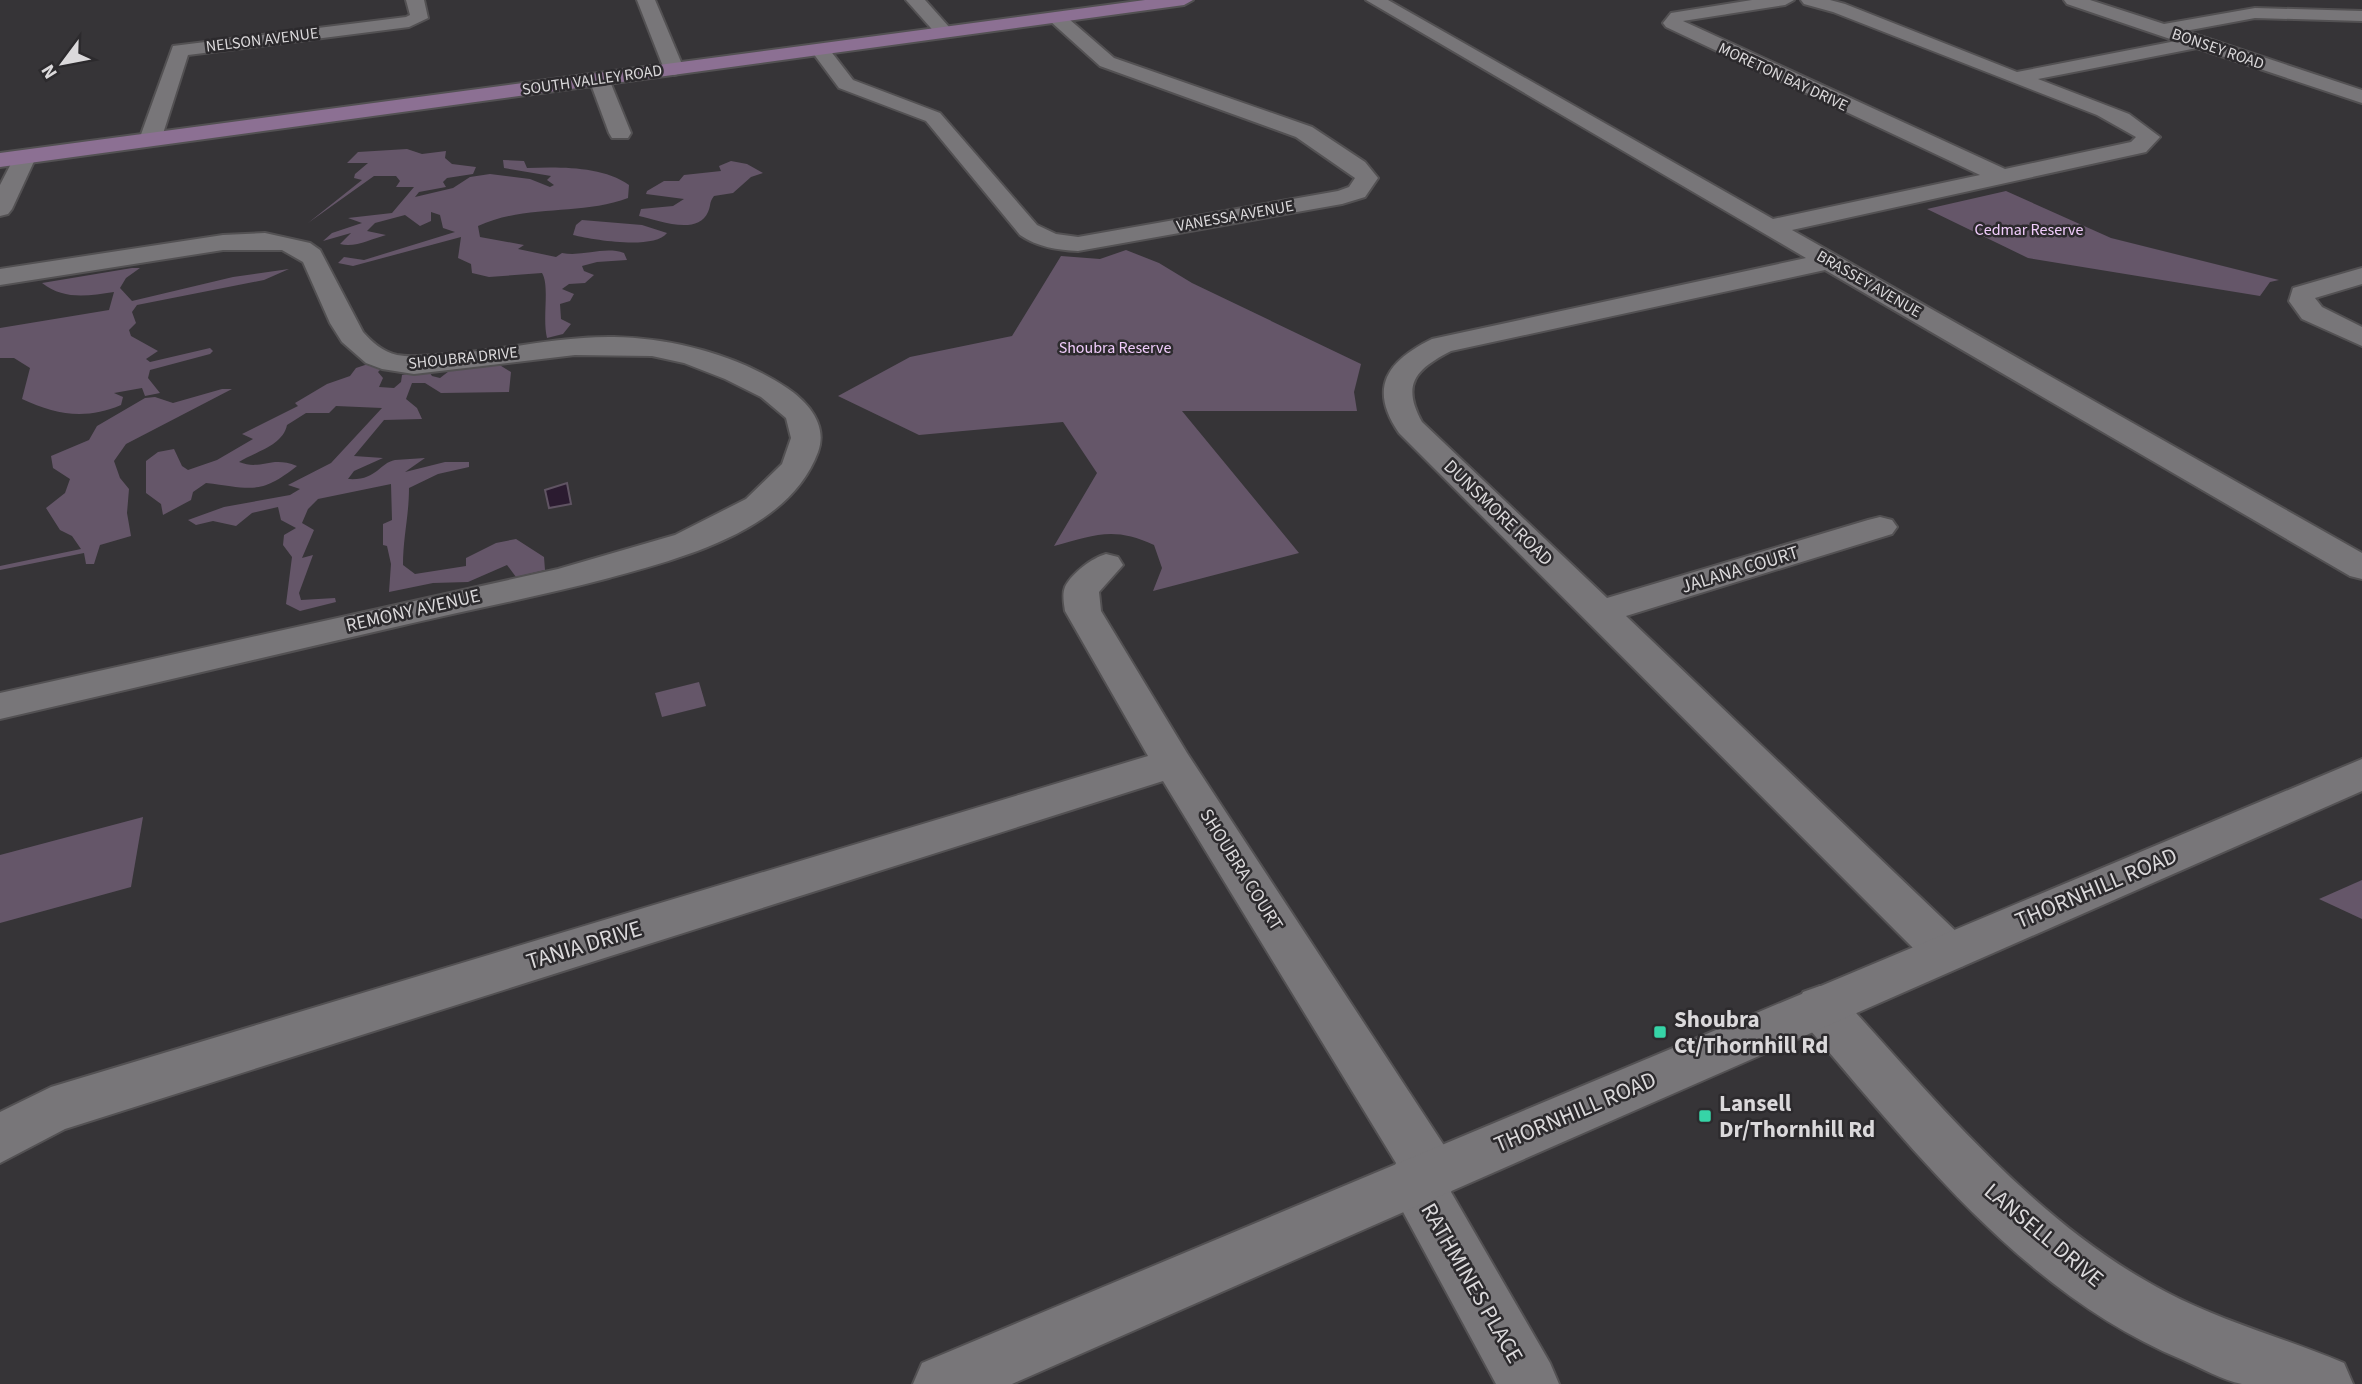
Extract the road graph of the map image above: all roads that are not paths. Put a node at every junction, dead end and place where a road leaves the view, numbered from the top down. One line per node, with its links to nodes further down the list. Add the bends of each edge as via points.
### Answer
1 (415, 0): 20 (street, NELSON AVENUE, via 419,18 409,22 180,50)
2 (646, 0): 15 (street)
3 (915, 0): 12 (street)
4 (1184, 0): 10 (main road, SOUTH VALLEY ROAD)
5 (1375, 0): 25 (street, BRASSEY AVENUE)
6 (1785, 0): 23 (street, MORETON BAY DRIVE, via 1677,17 1671,23)
7 (1810, 0): 16 (street)
8 (2073, 0): 11 (street, BONSEY ROAD)
9 (2362, 16): 11 (street, via 2255,13)
10 (1056, 17): 12 (main road, SOUTH VALLEY ROAD); 14 (street, VANESSA AVENUE, via 1107,62 1320,139 1357,167 1367,178 1364,186 1342,197 1078,244 1043,239 1031,234 933,117 843,82)
11 (2162, 30): 13 (street, BONSEY ROAD)
12 (944, 32): 14 (main road, SOUTH VALLEY ROAD)
13 (2197, 42): 16 (street); 18 (street, BONSEY ROAD)
14 (819, 49): 15 (main road, SOUTH VALLEY ROAD)
15 (674, 69): 17 (main road, SOUTH VALLEY ROAD)
16 (2015, 78): 23 (street, via 2118,118 2149,137 2138,147)
17 (599, 79): 19 (street); 20 (main road, SOUTH VALLEY ROAD)
18 (2362, 97)
19 (621, 133)
20 (150, 140): 21 (main road, SOUTH VALLEY ROAD)
21 (25, 157): 22 (main road, SOUTH VALLEY ROAD); 24 (street)
22 (0, 160)
23 (2003, 177): 25 (street)
24 (0, 209)
25 (1770, 228): 26 (street, BRASSEY AVENUE)
26 (1829, 261): 33 (street, BRASSEY AVENUE); 34 (street, DUNSMORE ROAD, via 1442,345 1421,355 1400,378 1394,391 1397,408 1410,427)
27 (2362, 276): 29 (street, via 2302,294 2302,301 2312,313)
28 (0, 277): 30 (street, SHOUBRA DRIVE, via 223,244 277,242 314,256 357,346 367,354 414,365 605,343 683,352 753,381 790,404 805,423 807,442)
29 (2362, 338)
30 (800, 462): 35 (street, REMONY AVENUE, via 783,484 754,508 685,542 641,556)
31 (1880, 527): 34 (street, JALANA COURT)
32 (1105, 565): 36 (street, SHOUBRA COURT, via 1081,590 1083,611)
33 (2362, 568)
34 (1600, 612): 38 (street, DUNSMORE ROAD)
35 (0, 706)
36 (1173, 763): 40 (street, TANIA DRIVE, via 51,1110); 41 (street, SHOUBRA COURT)
37 (2362, 774): 38 (street, THORNHILL ROAD)
38 (1947, 952): 39 (street, THORNHILL ROAD)
39 (1820, 1007): 41 (street, THORNHILL ROAD); 44 (street, LANSELL DRIVE, via 1982,1184 2052,1248 2123,1299 2217,1345)
40 (0, 1139)
41 (1423, 1177): 42 (street, THORNHILL ROAD); 43 (street, RATHMINES PLACE)
42 (943, 1384)
43 (1529, 1384)
44 (2323, 1384)

